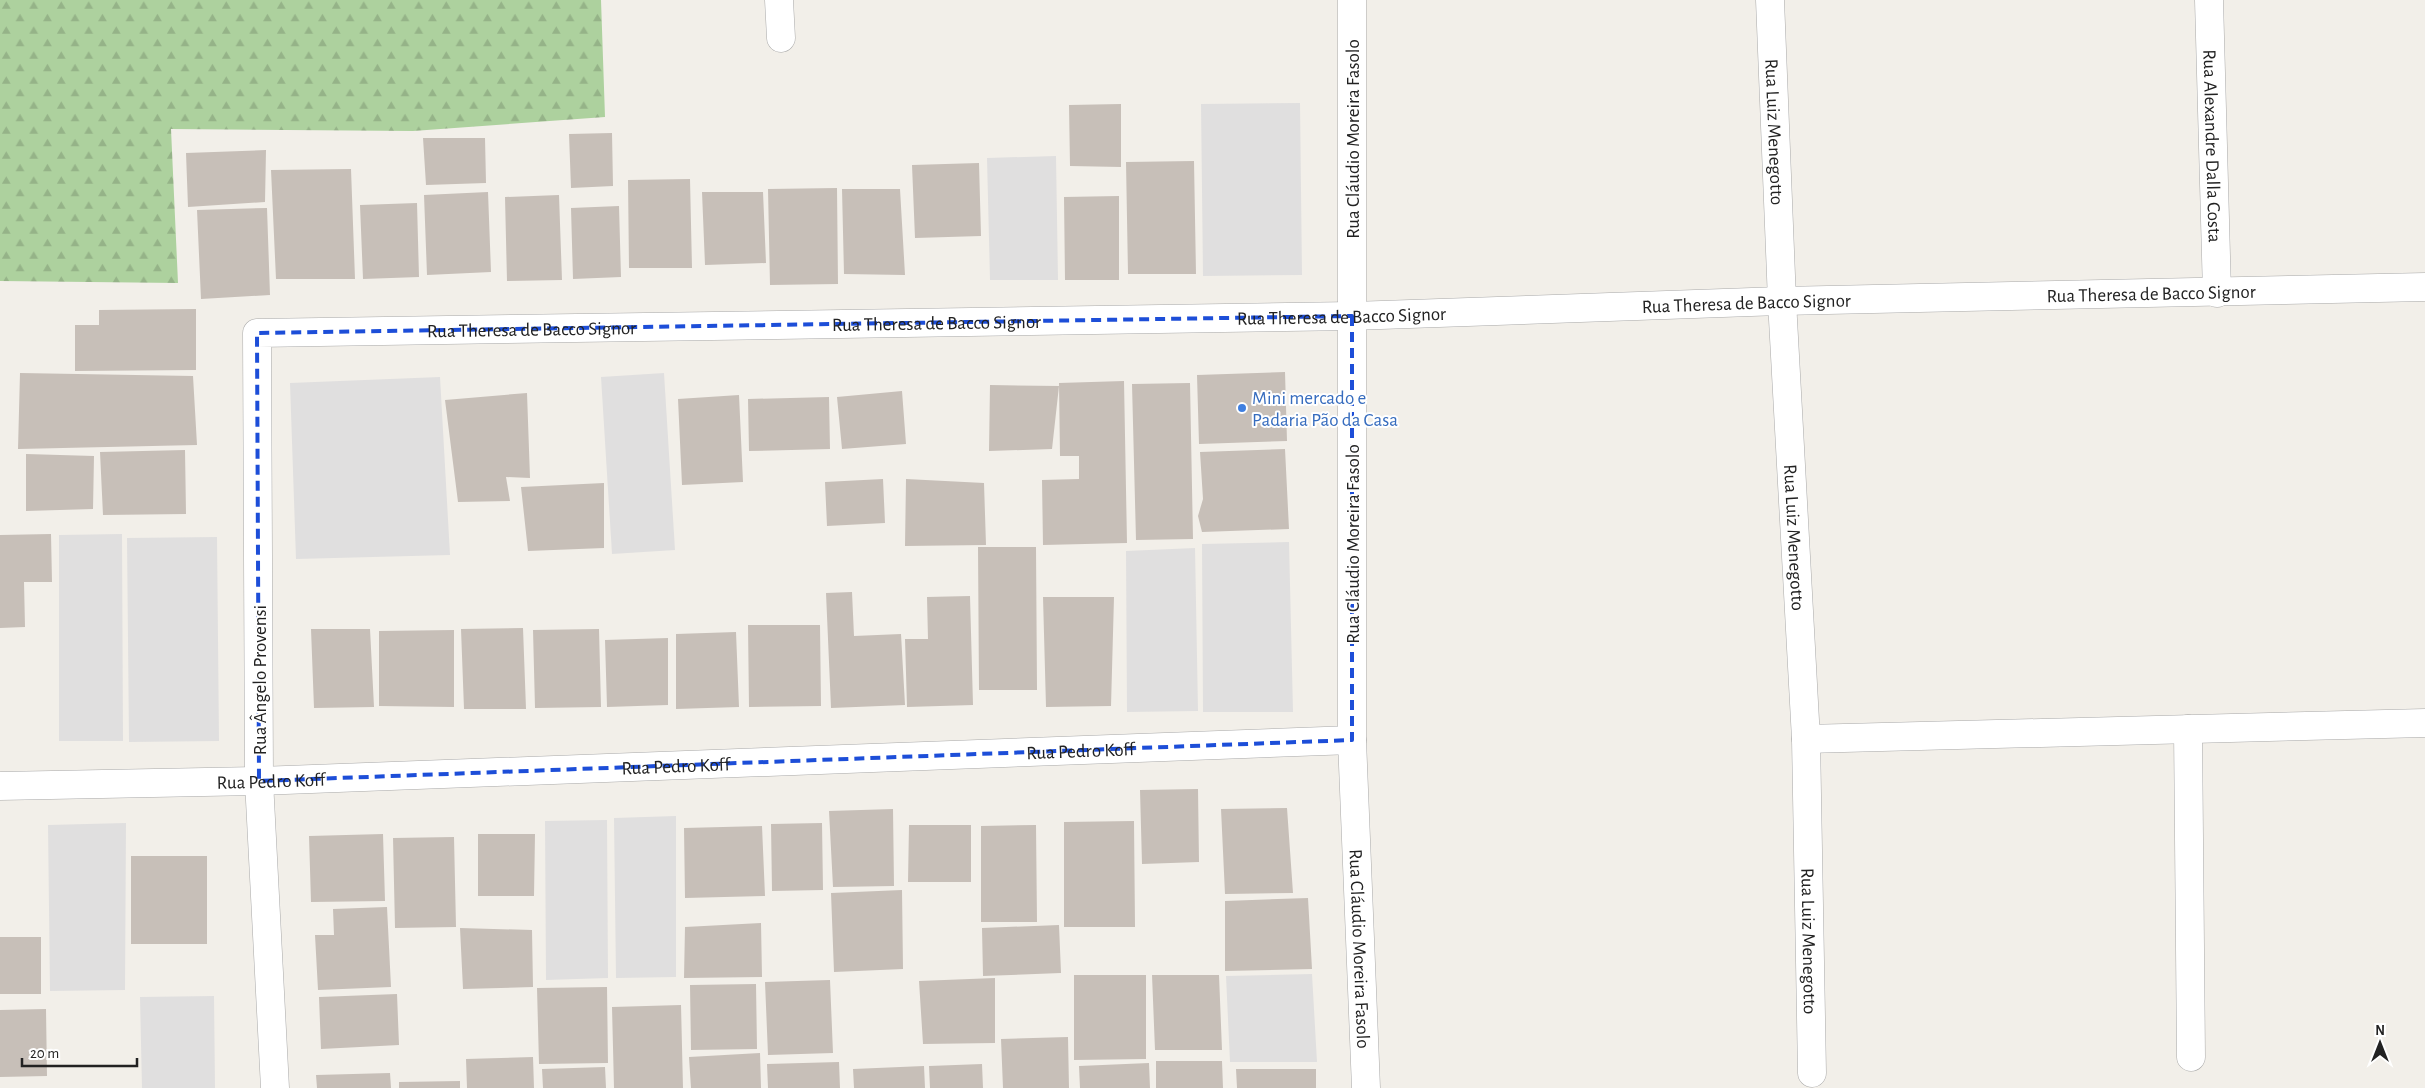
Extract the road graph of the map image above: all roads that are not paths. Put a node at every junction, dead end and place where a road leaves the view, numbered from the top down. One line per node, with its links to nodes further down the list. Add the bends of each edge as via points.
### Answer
1 (779, 0): 5 (street)
2 (1352, 0): 9 (street, Rua Cláudio Moreira Fasolo)
3 (1770, 0): 8 (street, Rua Luiz Menegotto)
4 (2209, 0): 7 (street, Rua Alexandre Dalla Costa)
5 (781, 38)
6 (2425, 287): 7 (street, Rua Theresa de Bacco Signor)
7 (2217, 293): 8 (street, Rua Theresa de Bacco Signor)
8 (1782, 301): 9 (street, Rua Theresa de Bacco Signor); 13 (street, Rua Luiz Menegotto)
9 (1352, 316): 10 (street, Rua Theresa de Bacco Signor); 14 (street, Rua Cláudio Moreira Fasolo)
10 (257, 332): 15 (street, Rua Ângelo Provensi)
11 (2425, 723): 12 (street)
12 (2188, 729): 13 (street); 17 (street)
13 (1806, 739): 18 (street, Rua Luiz Menegotto)
14 (1352, 740): 15 (street, Rua Pedro Koff); 20 (street, Rua Cláudio Moreira Fasolo)
15 (259, 781): 16 (street, Rua Pedro Koff); 19 (street, Rua Ângelo Provensi)
16 (0, 786)
17 (2190, 1057)
18 (1812, 1073)
19 (275, 1088)
20 (1366, 1088)

